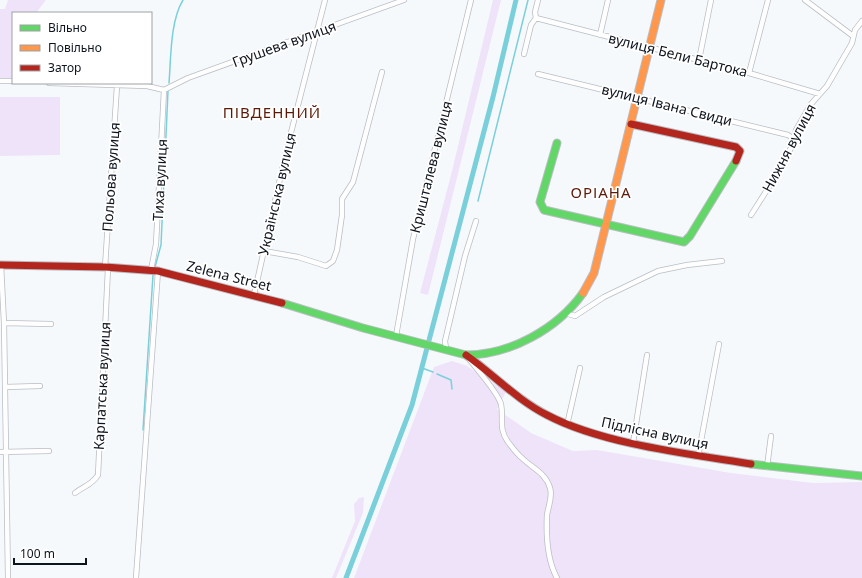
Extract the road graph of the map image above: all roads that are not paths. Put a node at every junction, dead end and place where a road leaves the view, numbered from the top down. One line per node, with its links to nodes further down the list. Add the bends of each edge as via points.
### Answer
1 (325, 0): 12 (street, Українська вулиця)
2 (404, 0): 12 (street, Грушева вулиця)
3 (471, 0): 43 (street, Кришталева вулиця, via 413,239)
4 (538, 0): 10 (street)
5 (608, 0): 13 (street)
6 (661, 0): 15 (street)
7 (711, 0): 17 (street)
8 (768, 0): 19 (street)
9 (804, 0): 14 (street)
10 (536, 18): 13 (street, вулиця Бели Бартока); 16 (street, via 531,25)
11 (862, 21): 14 (street, Нижня вулиця)
12 (316, 32): 25 (street, Грушева вулиця, via 188,78); 34 (street, Українська вулиця)
13 (600, 36): 15 (street, вулиця Бели Бартока)
14 (853, 36): 26 (street, Нижня вулиця, via 852,43)
15 (649, 48): 17 (street, вулиця Бели Бартока); 27 (street)
16 (524, 54)
17 (699, 60): 19 (street, вулиця Бели Бартока)
18 (382, 72): 34 (street, via 353,182 342,199 342,215 334,261 326,266 298,257)
19 (749, 73): 26 (street, вулиця Бели Бартока)
20 (538, 74): 27 (street, вулиця Івана Свиди)
21 (0, 81): 22 (street)
22 (12, 81)
23 (107, 84): 24 (street)
24 (117, 86): 25 (street, via 147,86); 37 (street, Польова вулиця)
25 (164, 90): 38 (street, Тиха вулиця)
26 (820, 94): 29 (street, Нижня вулиця, via 811,104 796,130)
27 (637, 98): 28 (street); 29 (street, вулиця Івана Свиди, via 788,134)
28 (630, 124): 33 (street); 33 (street, via 736,147 739,148 740,154 684,242)
29 (794, 139): 31 (street, Нижня вулиця, via 794,144 779,172)
30 (557, 143): 33 (street, via 540,202 541,207 544,210)
31 (751, 215)
32 (476, 222): 45 (street)
33 (606, 225): 40 (street, via 594,273 588,286)
34 (264, 251): 39 (street, Українська вулиця)
35 (722, 261): 40 (street, via 665,268 604,297 575,316)
36 (0, 265): 37 (street, Zelena Street); 41 (street)
37 (107, 267): 38 (street, Zelena Street); 60 (street, Карпатська вулиця, via 98,475 92,484)
38 (155, 271): 39 (street, Zelena Street); 62 (street, Тиха вулиця)
39 (254, 295): 43 (street, Zelena Street)
40 (565, 313): 46 (street, via 544,330 518,344 488,353)
41 (4, 323): 42 (street); 50 (street)
42 (51, 324)
43 (396, 336): 45 (street, Zelena Street)
44 (719, 344): 57 (street)
45 (442, 348): 46 (street, Zelena Street)
46 (466, 355): 51 (street, Підлісна вулиця, via 528,405); 63 (street, via 498,397 501,404 501,429 507,441 521,458 548,481 551,491 547,516 548,550)
47 (647, 355): 53 (street)
48 (580, 368): 51 (street)
49 (40, 386): 50 (street)
50 (5, 387): 56 (street)
51 (567, 425): 53 (street, Підлісна вулиця)
52 (771, 436): 58 (street)
53 (633, 443): 57 (street, Підлісна вулиця)
54 (49, 451): 56 (street)
55 (0, 452): 56 (street)
56 (6, 452): 61 (street)
57 (698, 457): 58 (street, Підлісна вулиця)
58 (766, 467): 59 (street, Підлісна вулиця)
59 (862, 476)
60 (75, 492)
61 (8, 578)
62 (136, 578)
63 (557, 578)

